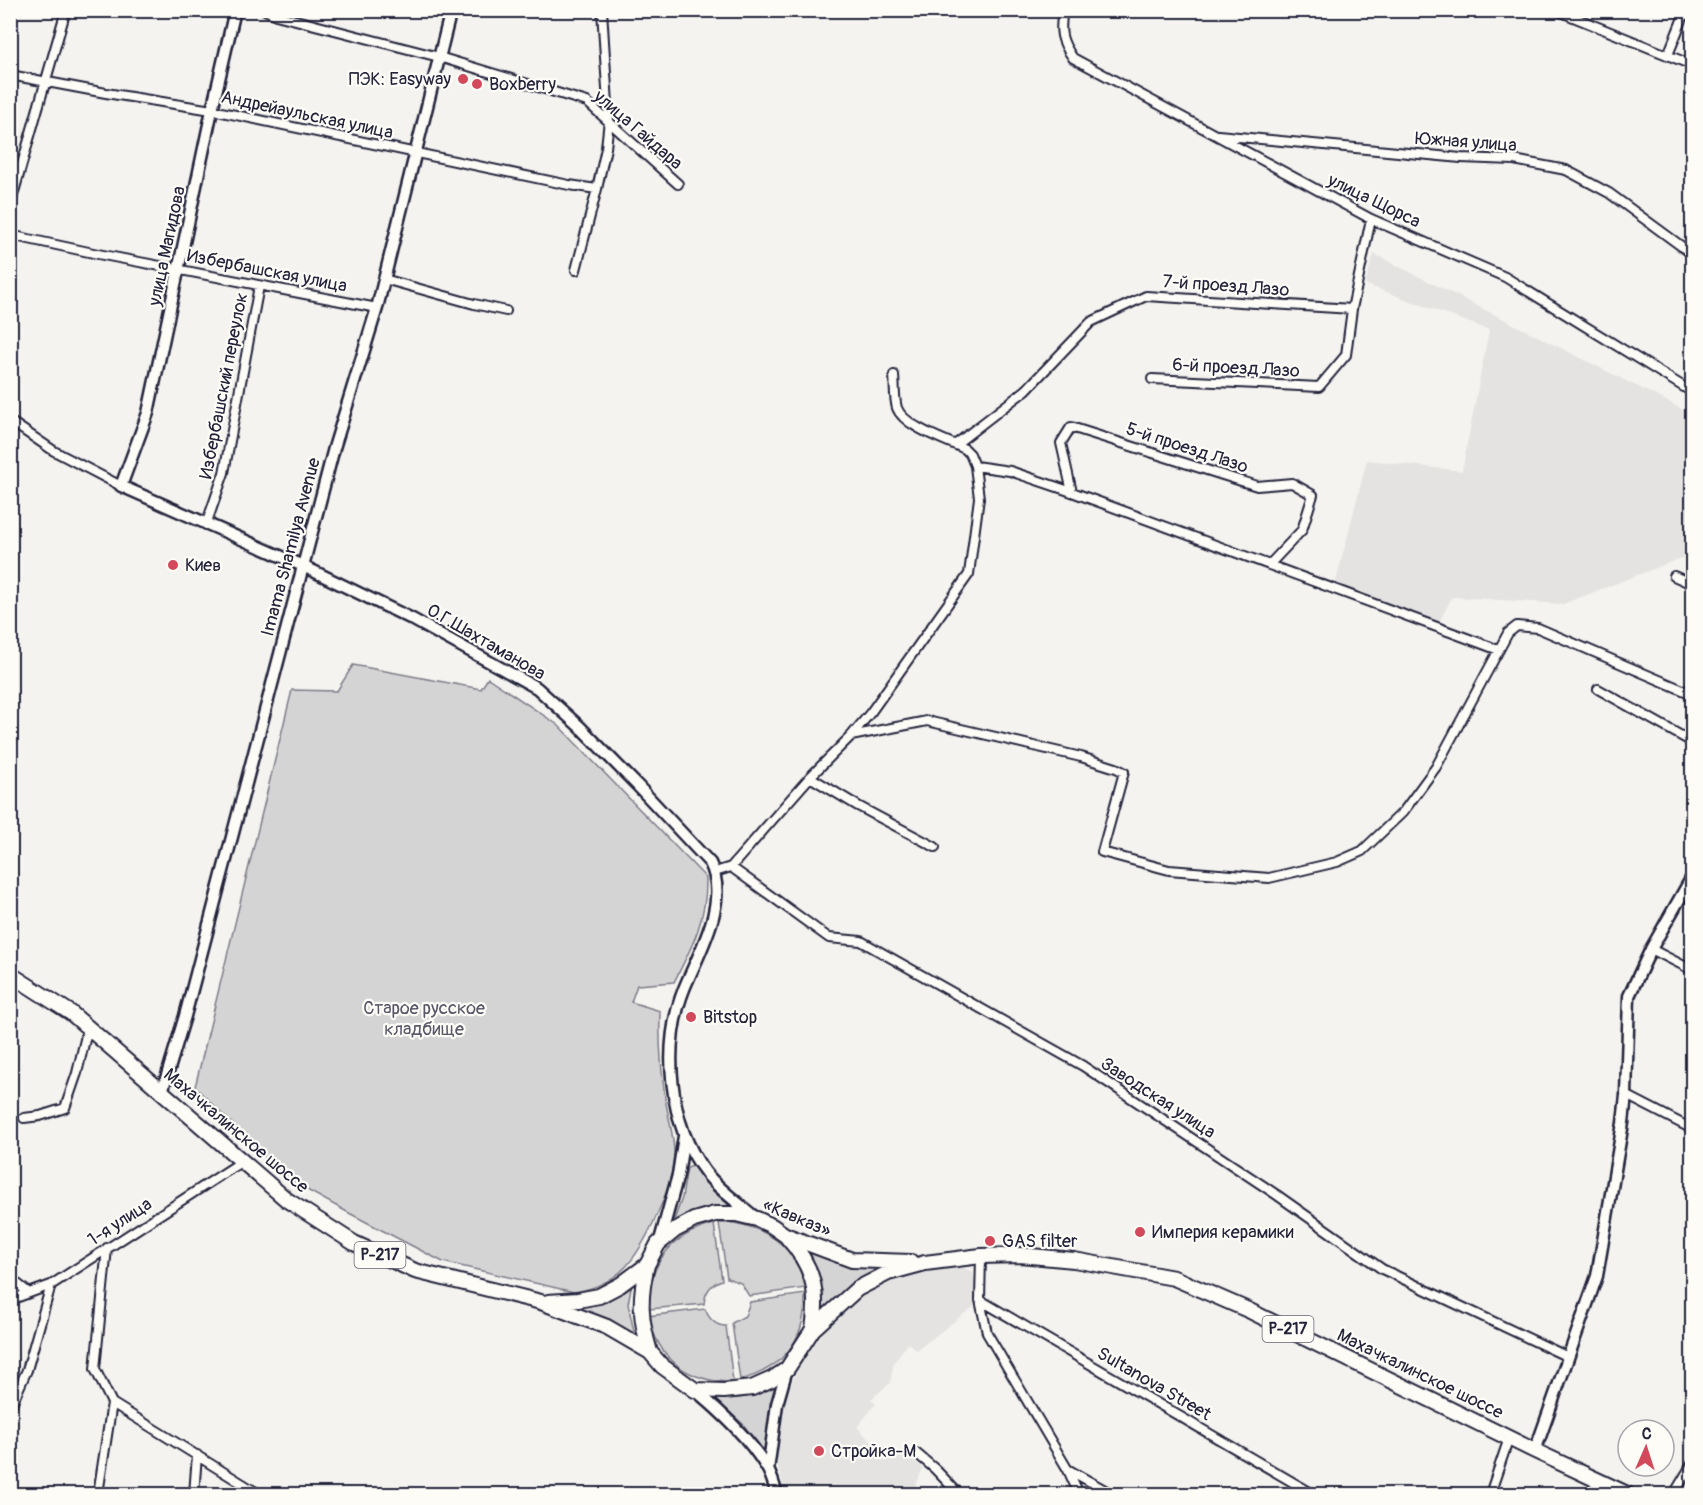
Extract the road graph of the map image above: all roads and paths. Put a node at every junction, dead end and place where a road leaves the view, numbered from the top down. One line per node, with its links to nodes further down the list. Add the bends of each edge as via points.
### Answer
1 (66, 10): 13 (street)
2 (235, 10): 14 (main road, улица Магидова)
3 (266, 10): 10 (street, улица Гайдара)
4 (451, 10): 10 (main road, Imama Shamilya Avenue)
5 (602, 10): 15 (street)
6 (1063, 10): 16 (street, улица Щорса, via 1062,42 1073,58)
7 (1556, 10): 9 (street)
8 (1686, 10): 9 (street)
9 (1668, 55): 11 (street)
10 (439, 57): 15 (street, улица Гайдара, via 587,102); 17 (main road, Imama Shamilya Avenue)
11 (1692, 65)
12 (10, 75): 13 (street, Андрейаульская улица)
13 (46, 82): 14 (street, Андрейаульская улица); 20 (street)
14 (212, 110): 17 (street, Андрейаульская улица); 24 (main road, улица Магидова)
15 (609, 120): 18 (street, улица Гайдара); 19 (street)
16 (1212, 134): 21 (street, улица Щорса); 23 (street, Южная улица, via 1452,158 1514,160 1566,170 1609,193)
17 (416, 153): 19 (street, Андрейаульская улица); 26 (main road, Imama Shamilya Avenue)
18 (678, 184)
19 (597, 189): 25 (street)
20 (10, 206)
21 (1371, 219): 29 (street); 33 (street, улица Щорса, via 1505,277)
22 (10, 235): 24 (street, Избербашская улица)
23 (1692, 254)
24 (180, 269): 27 (street, Избербашская улица); 37 (main road, улица Магидова, via 148,413)
25 (576, 270)
26 (384, 279): 28 (main road, Imama Shamilya Avenue); 30 (street)
27 (259, 286): 28 (street, Избербашская улица); 39 (street, Избербашский переулок, via 224,473)
28 (377, 308): 41 (main road, Imama Shamilya Avenue)
29 (1352, 309): 32 (street, 6-й проезд Лазо, via 1346,355 1319,387); 35 (street, 7-й проезд Лазо, via 1146,296 1091,322 1026,390)
30 (507, 311)
31 (894, 375): 35 (street, via 900,414 914,426)
32 (1152, 379)
33 (1692, 392)
34 (10, 421): 37 (street, О.Г.Шахтаманова, via 54,451)
35 (956, 444): 36 (street, via 966,449)
36 (975, 466): 38 (street, via 1010,471); 47 (street, via 979,498 969,574)
37 (121, 486): 39 (main road, О.Г.Шахтаманова)
38 (1072, 492): 40 (street); 40 (street, 5-й проезд Лазо, via 1061,443 1071,427 1257,486 1292,483 1313,495 1302,530)
39 (206, 525): 41 (main road, О.Г.Шахтаманова)
40 (1269, 565): 44 (street)
41 (303, 566): 52 (main road, О.Г.Шахтаманова, via 412,619 537,688 638,785); 58 (main road, Imama Shamilya Avenue)
42 (1674, 576): 43 (street)
43 (1692, 584)
44 (1499, 650): 46 (street, via 1508,633 1517,626 1528,626 1553,633); 47 (street, via 1436,767 1403,812 1362,850 1337,862 1269,878 1169,870 1102,852 1124,772 1081,757 927,721)
45 (1598, 689): 48 (street)
46 (1692, 694)
47 (851, 736): 49 (street)
48 (1692, 742)
49 (810, 777): 50 (street); 51 (street)
50 (935, 847)
51 (731, 867): 52 (street); 79 (street, Заводская улица, via 829,938 861,941 1083,1066 1382,1269)
52 (715, 872): 62 (main road, via 717,894 708,934 674,1017 670,1054)
53 (1692, 877): 54 (main road)
54 (1651, 949): 55 (street); 59 (main road, via 1629,996)
55 (1692, 970)
56 (10, 974): 57 (highway, Махачкалинское шоссе / Р-217)
57 (88, 1028): 58 (highway, Махачкалинское шоссе / Р-217); 60 (street, via 65,1108)
58 (162, 1092): 63 (highway, Махачкалинское шоссе / Р-217)
59 (1626, 1095): 61 (street); 79 (main road, via 1597,1276)
60 (24, 1118)
61 (1692, 1129)
62 (684, 1136): 64 (main road, Р-217, via 706,1174); 66 (main road, Р-217, via 678,1175)
63 (241, 1162): 67 (street, 1-я улица); 76 (highway, Махачкалинское шоссе / Р-217, via 287,1200 345,1237 415,1271)
64 (757, 1219): 65 (highway, «Кавказ» / Р-217); 66 (highway, «Кавказ» / Р-217, via 715,1214 694,1220)
65 (784, 1235): 69 (highway, «Кавказ» / Р-217, via 852,1260); 77 (highway, Р-217, via 799,1250 809,1269 815,1289)
66 (658, 1244): 70 (highway, «Кавказ» / Р-217)
67 (107, 1248): 72 (street, 1-я улица); 82 (street, via 95,1369)
68 (981, 1256): 69 (highway, Махачкалинское шоссе / Р-217); 75 (street); 84 (highway, Махачкалинское шоссе / Р-217, via 1074,1260 1174,1278 1248,1310)
69 (925, 1263): 77 (highway, Махачкалинское шоссе / Р-217, via 871,1280)
70 (647, 1265): 76 (highway, «Кавказ» / Р-217, via 599,1296); 78 (highway, Р-217, via 640,1312)
71 (10, 1278): 73 (street)
72 (51, 1285): 73 (street, 1-я улица); 83 (street, via 27,1370)
73 (29, 1293): 74 (street, 1-я улица)
74 (10, 1300)
75 (980, 1300): 90 (street, via 987,1333); 98 (street, Sultanova Street)
76 (541, 1302): 78 (highway, Махачкалинское шоссе / Р-217, via 607,1327)
77 (813, 1329): 80 (highway, Махачкалинское шоссе / Р-217)
78 (650, 1352): 81 (highway, Махачкалинское шоссе / Р-217)
79 (1568, 1357): 85 (main road)
80 (788, 1369): 81 (highway, via 752,1388); 89 (main road, Р-217, via 777,1404)
81 (695, 1390): 89 (main road, Р-217, via 726,1416)
82 (112, 1403): 87 (street); 91 (street)
83 (10, 1408)
84 (1509, 1438): 85 (highway, Махачкалинское шоссе / Р-217); 99 (street)
85 (1535, 1451): 100 (highway, Махачкалинское шоссе / Р-217)
86 (916, 1453): 95 (street)
87 (197, 1455): 92 (street); 93 (street)
88 (1692, 1464): 101 (street)
89 (768, 1470): 94 (main road)
90 (1068, 1470): 96 (street); 97 (street)
91 (98, 1494)
92 (194, 1494)
93 (259, 1494)
94 (777, 1494)
95 (956, 1494)
96 (1079, 1494)
97 (1112, 1494)
98 (1313, 1494)
99 (1490, 1494)
100 (1627, 1494)
101 (1674, 1494)

